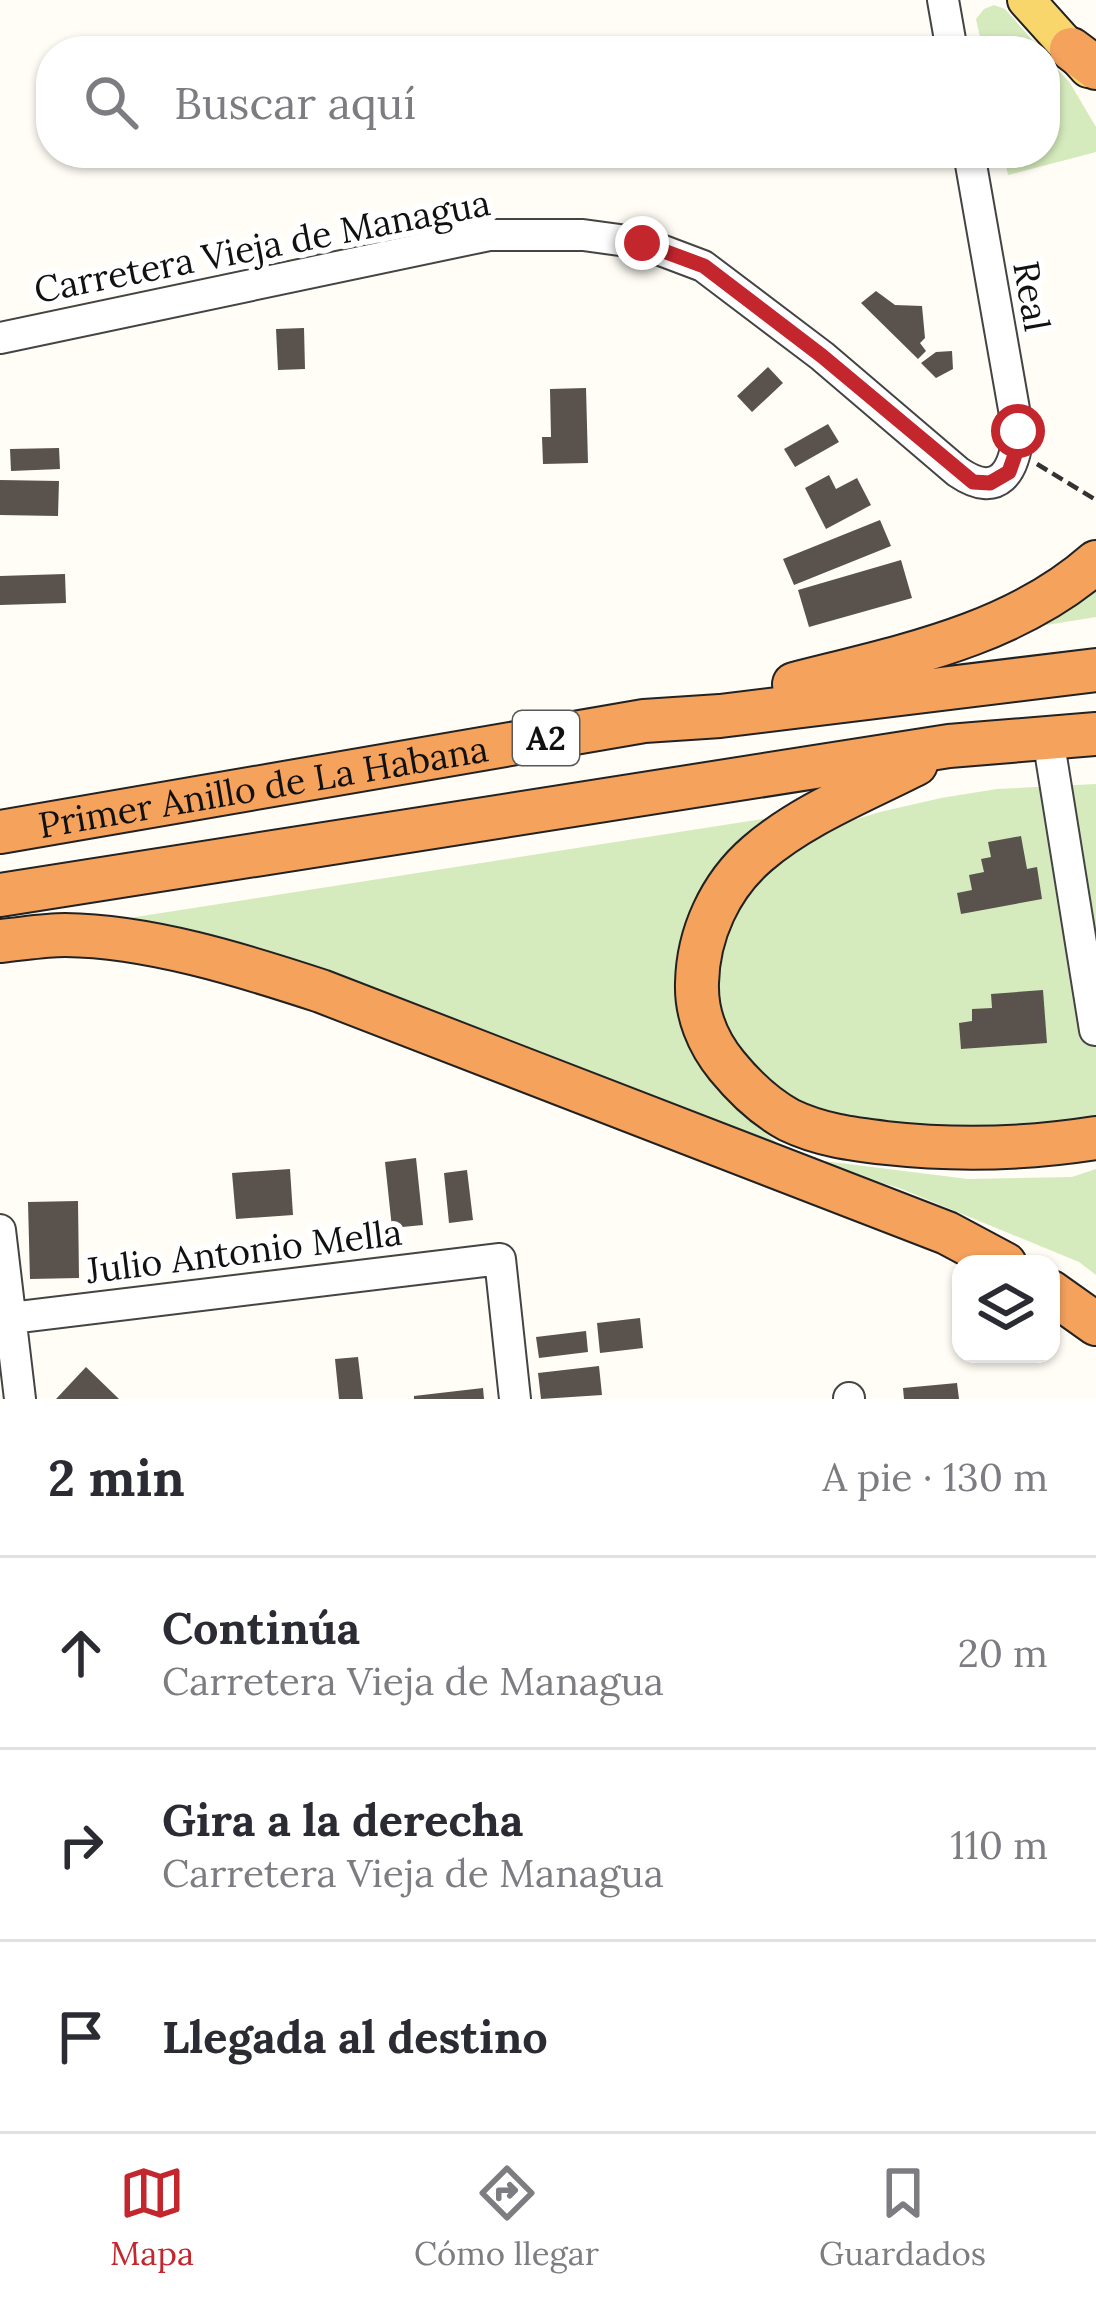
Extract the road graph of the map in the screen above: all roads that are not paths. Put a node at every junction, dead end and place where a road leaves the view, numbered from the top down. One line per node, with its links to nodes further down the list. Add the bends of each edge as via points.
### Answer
1 (943, 0): 3 (street)
2 (1026, 0): 4 (main road)
3 (949, 36)
4 (1060, 36)
5 (1060, 36): 6 (main road)
6 (1087, 65)
7 (972, 168): 9 (street, Real)
8 (0, 338): 9 (street, Carretera Vieja de Managua, via 489,236 583,235 642,243 704,266 973,482 1003,477)
9 (1016, 452)
10 (1096, 562): 12 (highway, via 1015,616 944,644)
11 (1096, 670): 12 (highway, Primer Anillo de La Habana / A2)
12 (644, 722): 16 (highway, Primer Anillo de La Habana / A2)
13 (1096, 734): 14 (highway, Primer Anillo de La Habana / A2)
14 (1048, 738): 15 (highway, Primer Anillo de La Habana / A2); 19 (street)
15 (949, 746): 17 (highway, Primer Anillo de La Habana / A2); 20 (highway, via 783,833 753,857 713,910 702,942 703,1025 758,1099 814,1131 974,1149)
16 (0, 832)
17 (0, 895)
18 (0, 941): 22 (highway, via 98,937 270,974)
19 (1095, 1030)
20 (1096, 1138)
21 (0, 1230): 24 (street)
22 (988, 1255)
23 (1060, 1298): 25 (highway)
24 (5, 1322): 26 (street); 27 (street, Julio Antonio Mella, via 500,1259)
25 (1096, 1324)
26 (20, 1399)
27 (515, 1399)

